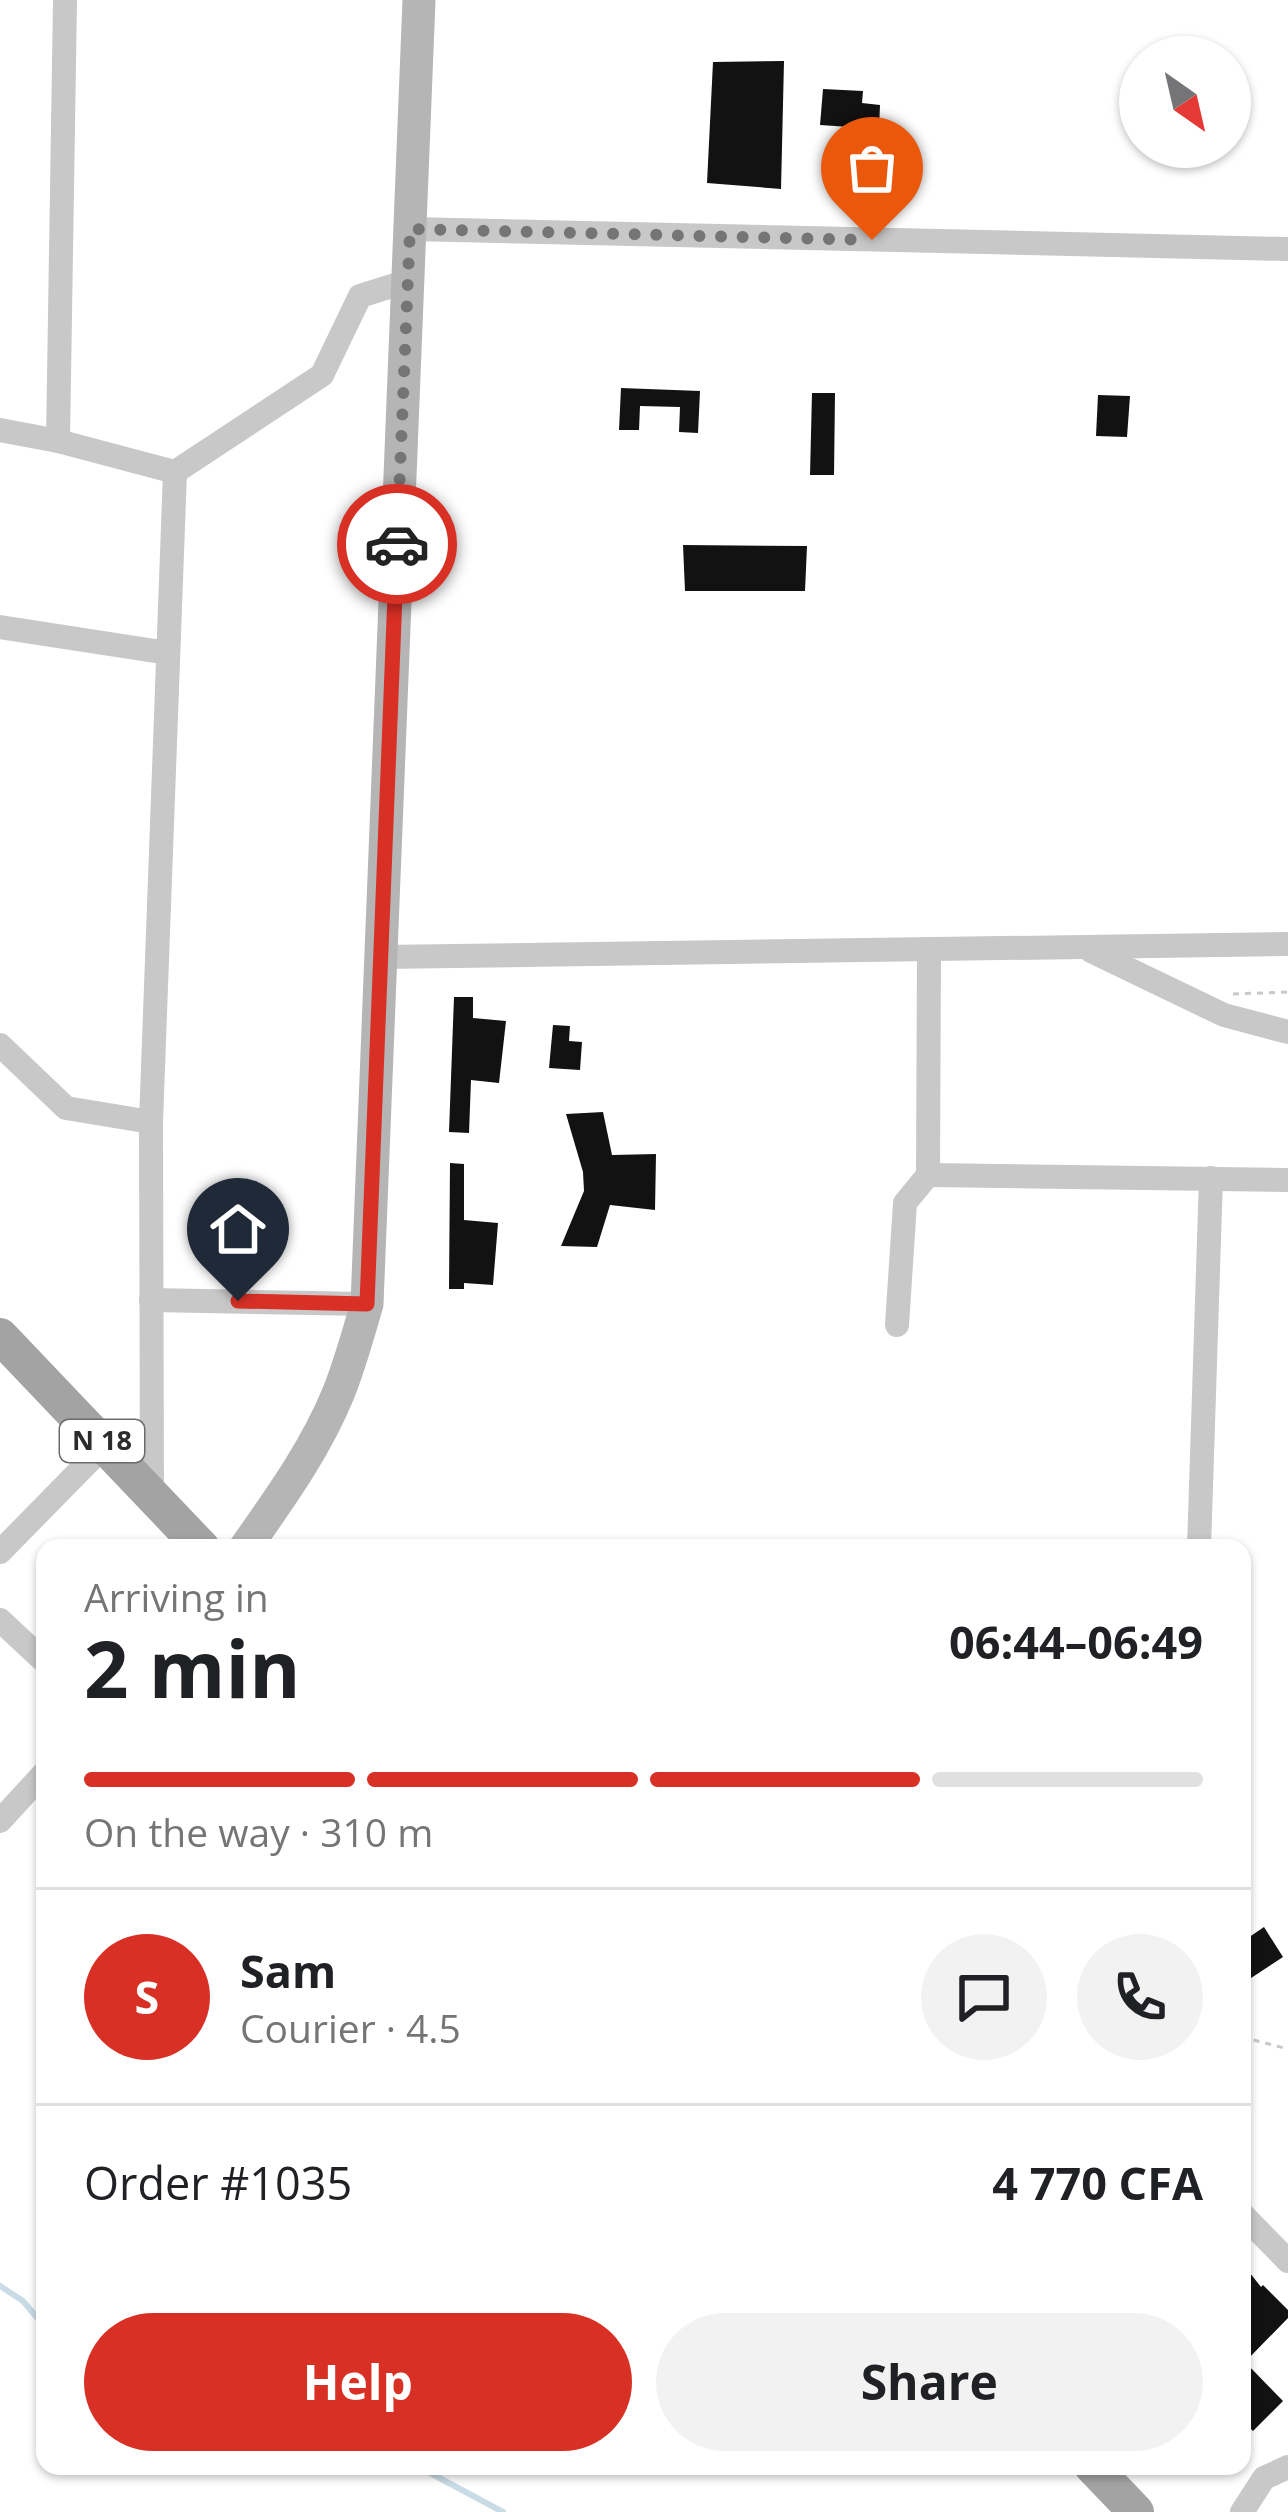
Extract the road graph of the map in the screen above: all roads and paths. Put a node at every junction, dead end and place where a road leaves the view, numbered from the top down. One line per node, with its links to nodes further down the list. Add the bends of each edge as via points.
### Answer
1 (65, 0): 7 (street)
2 (419, 0): 3 (street)
3 (410, 229): 4 (street); 5 (street)
4 (1288, 250)
5 (408, 281): 8 (street, via 360,296 322,374); 14 (street)
6 (0, 430): 7 (street)
7 (58, 441): 8 (street)
8 (176, 472): 10 (street)
9 (0, 627): 10 (street)
10 (168, 652): 17 (street)
11 (1288, 944): 12 (street)
12 (1083, 947): 13 (street); 15 (street, via 1224,1015)
13 (929, 949): 14 (street); 18 (street)
14 (380, 957): 22 (street)
15 (1288, 1033)
16 (0, 1045): 17 (street, via 66,1108)
17 (151, 1122): 21 (street)
18 (928, 1175): 19 (street); 23 (street, via 905,1203)
19 (1211, 1178): 20 (street); 29 (street)
20 (1288, 1180)
21 (151, 1300): 22 (street); 26 (street)
22 (367, 1304): 28 (street, via 321,1432)
23 (897, 1324)
24 (0, 1336): 25 (main road, N 18)
25 (106, 1445): 26 (main road, N 18); 30 (street)
26 (152, 1496): 27 (main road, N 18)
27 (193, 1539)
28 (251, 1539)
29 (1199, 1539)
30 (0, 1552)
31 (0, 1620): 32 (street)
32 (36, 1654)
33 (36, 1782): 34 (street)
34 (0, 1821)
35 (1251, 2039): 36 (path)
36 (1288, 2050)
37 (1251, 2223): 38 (street)
38 (1288, 2261)
39 (1288, 2468): 42 (street, via 1264,2478)
40 (1101, 2475): 41 (main road)
41 (1136, 2512)
42 (1242, 2512)

